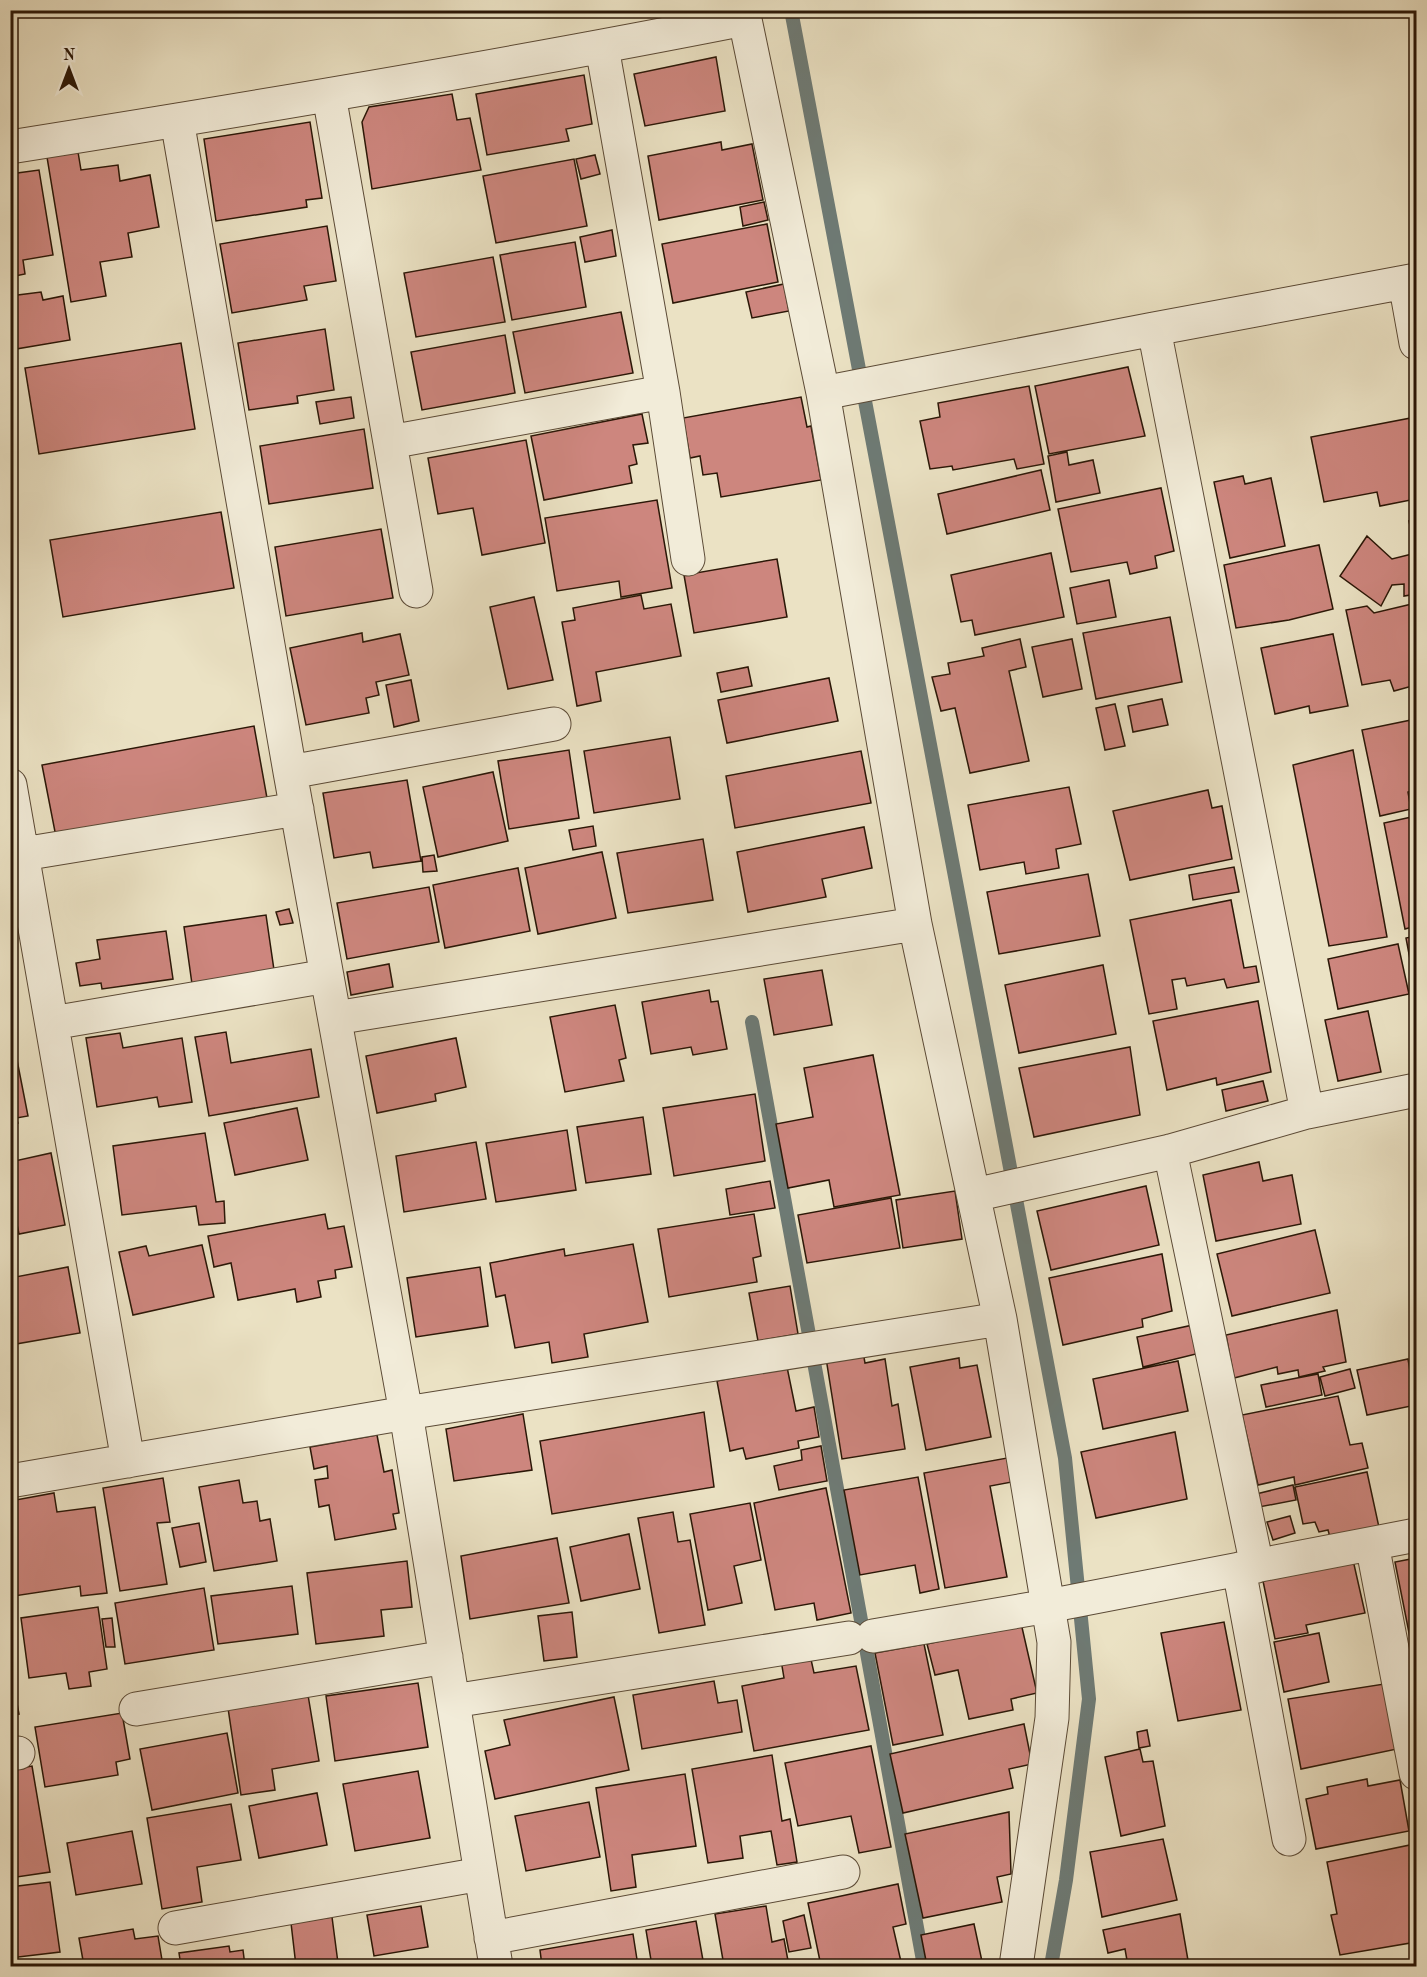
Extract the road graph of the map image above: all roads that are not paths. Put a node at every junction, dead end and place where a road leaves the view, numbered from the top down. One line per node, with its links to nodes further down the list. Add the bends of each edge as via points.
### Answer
1 (743, 15): 2 (street); 9 (street)
2 (602, 47): 3 (street); 10 (street)
3 (329, 95): 4 (street); 11 (street)
4 (177, 120): 5 (street); 15 (street)
5 (10, 147)
6 (1411, 281): 7 (street); 8 (street)
7 (1154, 329): 9 (street); 24 (street)
8 (1416, 343)
9 (833, 391): 19 (street)
10 (663, 392): 11 (street); 12 (street)
11 (390, 442): 13 (street)
12 (688, 559)
13 (416, 591)
14 (554, 724): 15 (street)
15 (290, 772): 17 (street)
16 (10, 785): 18 (street)
17 (297, 809): 18 (street); 20 (street)
18 (22, 854): 22 (street)
19 (915, 924): 21 (street); 26 (street)
20 (327, 976): 21 (street); 22 (street)
21 (335, 1018): 28 (street)
22 (52, 1023): 29 (street)
23 (1416, 1090): 24 (street)
24 (1307, 1112): 25 (street)
25 (1170, 1151): 26 (street); 33 (street)
26 (986, 1192): 27 (street)
27 (1000, 1318): 28 (street); 34 (street)
28 (406, 1413): 29 (street); 35 (street)
29 (128, 1461): 30 (street)
30 (10, 1481)
31 (1416, 1535): 32 (street)
32 (1372, 1544): 33 (street); 38 (street)
33 (1248, 1567): 34 (street); 39 (street)
34 (1055, 1604): 36 (street); 44 (street, via 1052,1718)
35 (446, 1657): 36 (street); 37 (street)
36 (453, 1701): 41 (street)
37 (136, 1709)
38 (1416, 1773)
39 (1289, 1839)
40 (843, 1872): 43 (street)
41 (481, 1874): 42 (street); 43 (street)
42 (175, 1928)
43 (493, 1952)
44 (1016, 1966)

